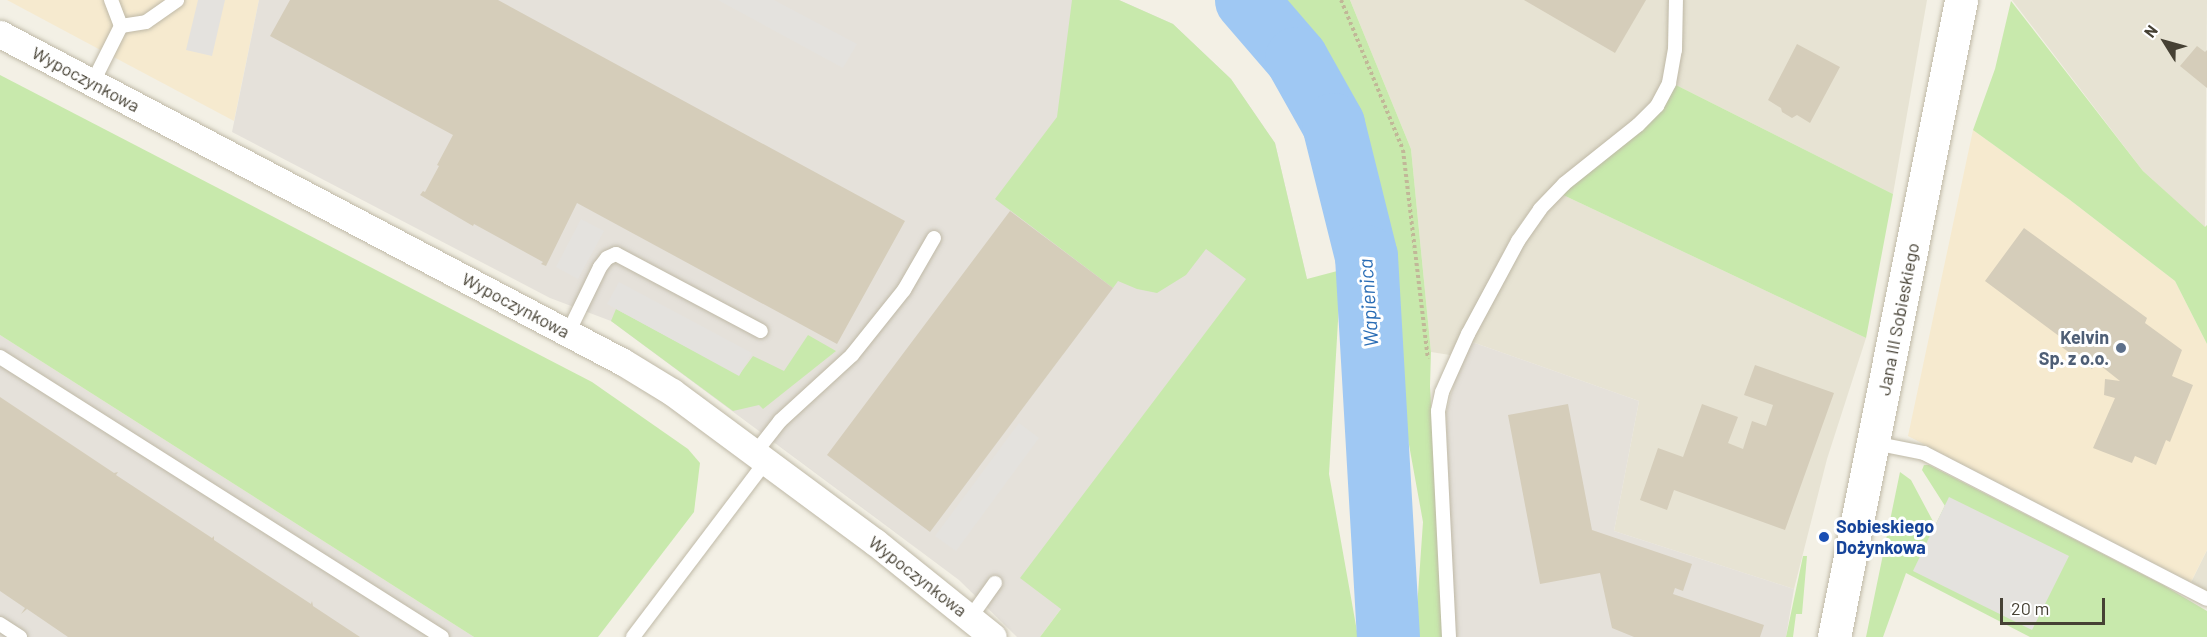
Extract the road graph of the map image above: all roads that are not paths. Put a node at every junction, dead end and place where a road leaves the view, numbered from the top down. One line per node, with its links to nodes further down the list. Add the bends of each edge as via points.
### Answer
1 (111, 0): 5 (lane)
2 (177, 0): 5 (lane, via 146,21)
3 (1676, 0): 22 (lane, via 1675,50 1669,83 1657,106 1540,209 1518,241 1468,334 1442,392 1438,411)
4 (1960, 0): 12 (street, Jana III Sobieskiego)
5 (121, 26): 7 (lane)
6 (0, 34): 7 (street, Wypoczynkowa)
7 (93, 82): 10 (street, Wypoczynkowa)
8 (934, 238): 13 (lane, via 904,290 852,355 780,421)
9 (761, 331): 10 (lane, via 616,254 600,267)
10 (568, 333): 13 (street, Wypoczynkowa, via 672,392)
11 (0, 357): 19 (lane)
12 (1874, 443): 15 (lane, via 1924,453); 23 (street, Jana III Sobieskiego)
13 (760, 457): 16 (street, Wypoczynkowa); 20 (lane)
14 (994, 583): 16 (lane)
15 (2207, 599)
16 (970, 618): 21 (street, Wypoczynkowa)
17 (0, 624): 18 (lane)
18 (20, 637)
19 (442, 637)
20 (633, 637)
21 (993, 637)
22 (1449, 637)
23 (1834, 637)

